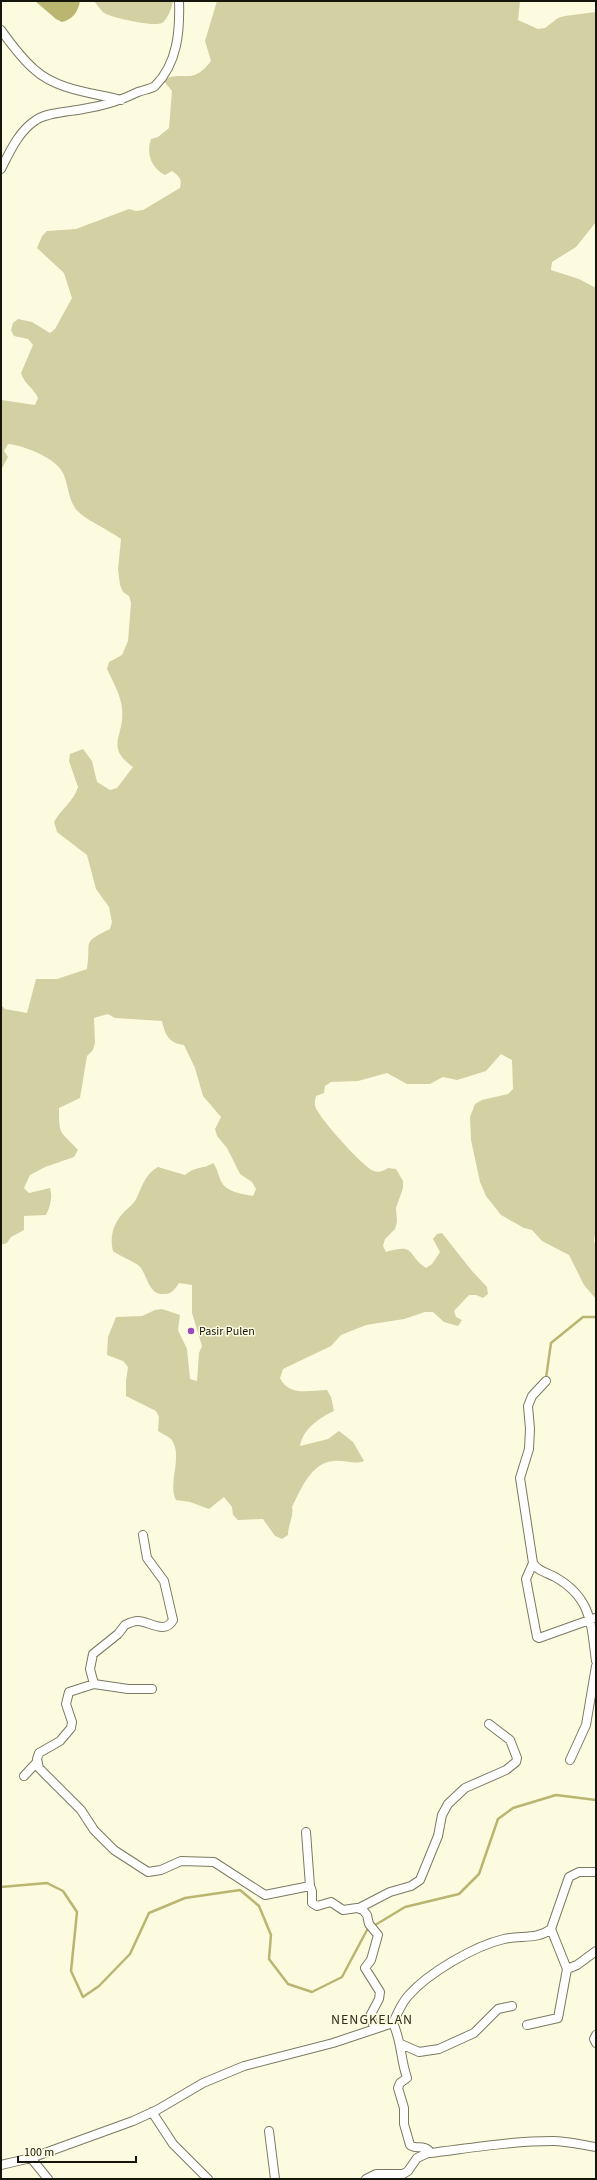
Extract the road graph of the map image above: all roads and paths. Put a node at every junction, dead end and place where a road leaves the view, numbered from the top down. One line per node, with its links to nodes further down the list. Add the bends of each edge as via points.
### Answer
1 (179, 1): 3 (street, via 179,34 169,64 154,87)
2 (1, 30): 3 (street, via 35,71 50,80 63,86)
3 (122, 100): 4 (street, via 36,120 22,133)
4 (1, 169)
5 (546, 1381): 7 (street, via 532,1396 528,1406 529,1449 520,1478)
6 (143, 1535): 11 (street, via 147,1558 164,1581 172,1620 163,1628 140,1621 125,1624 118,1634 93,1654 90,1669)
7 (533, 1563): 8 (street, via 536,1568 574,1590); 8 (street, via 526,1579 537,1637)
8 (594, 1619): 9 (street)
9 (596, 1661)
10 (596, 1666): 14 (street, via 586,1725)
11 (94, 1684): 12 (street, via 128,1689); 15 (street, via 69,1692 66,1704 72,1728 60,1741 40,1751)
12 (152, 1689)
13 (489, 1724): 20 (street, via 510,1740 517,1758 516,1762 506,1770 465,1788 448,1804 420,1880)
14 (570, 1760)
15 (37, 1762): 16 (street); 19 (street, via 39,1768 81,1810 94,1830 114,1850 148,1872 161,1870 176,1862 207,1861 219,1864 265,1895)
16 (24, 1776)
17 (306, 1832): 19 (street)
18 (596, 1872): 21 (street, via 580,1872 569,1877)
19 (310, 1886): 20 (street, via 314,1905 331,1902 343,1910)
20 (358, 1908): 27 (street, via 365,1912 369,1924 377,1934 371,1960 365,1968 380,1990 380,1996 370,2016)
21 (551, 1929): 23 (street); 25 (street, via 539,1936 502,1940 476,1950 437,1972 408,1996)
22 (596, 1951): 23 (street)
23 (567, 1969): 26 (street, via 558,2018)
24 (512, 2006): 30 (street, via 498,2009 474,2033 439,2049 419,2052)
25 (393, 2023): 27 (street); 30 (street)
26 (526, 2025)
27 (375, 2029): 31 (street, via 334,2043 244,2066 203,2083)
28 (596, 2035): 29 (street)
29 (596, 2043)
30 (402, 2044): 34 (street, via 401,2054 407,2078 398,2088 404,2108 404,2124 411,2147 424,2148)
31 (152, 2112): 35 (street); 38 (street, via 173,2144)
32 (269, 2131): 39 (street)
33 (596, 2147): 34 (street, via 555,2141)
34 (430, 2153): 40 (street, via 417,2158 403,2174 376,2174)
35 (31, 2158): 36 (street); 37 (street)
36 (1, 2165)
37 (48, 2179)
38 (208, 2179)
39 (275, 2179)
40 (366, 2179)

